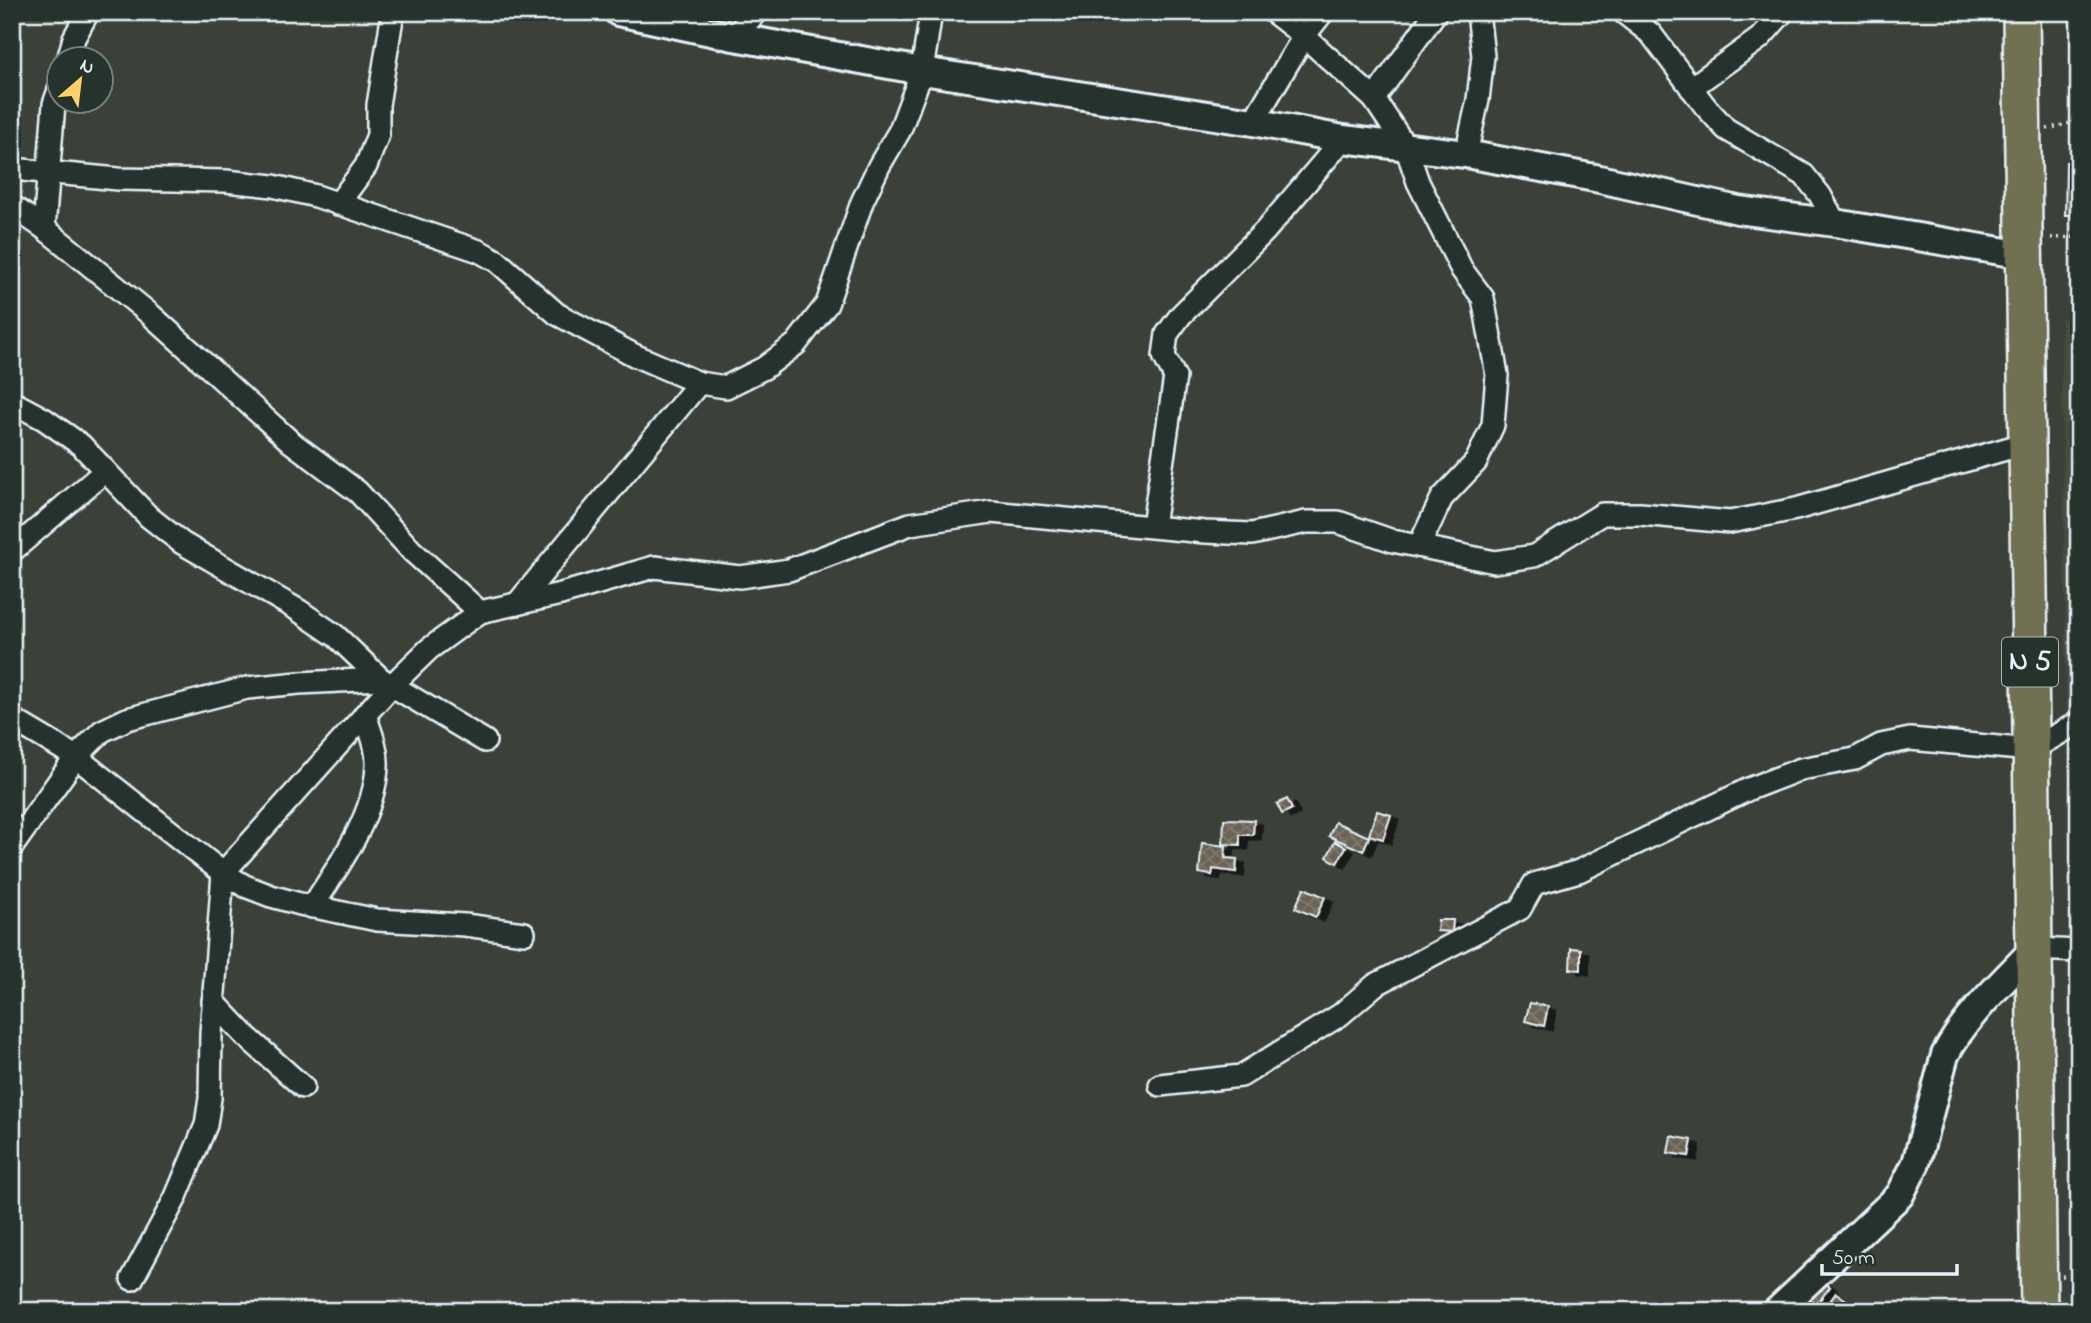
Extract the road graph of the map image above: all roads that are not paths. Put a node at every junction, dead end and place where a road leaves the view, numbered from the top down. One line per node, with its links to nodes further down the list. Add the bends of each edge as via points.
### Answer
1 (88, 12): 15 (street)
2 (393, 12): 26 (street, via 378,105 378,135 366,166)
3 (618, 12): 14 (street)
4 (756, 12): 14 (street)
5 (931, 12): 16 (street)
6 (1273, 12): 13 (street)
7 (1323, 12): 13 (street)
8 (1436, 12): 18 (street)
9 (1479, 12): 23 (street, via 1483,56)
10 (1623, 12): 17 (street, via 1651,34)
11 (1783, 12): 17 (street, via 1760,38)
12 (2021, 12): 30 (highway, N 5)
13 (1304, 36): 18 (street); 20 (street)
14 (734, 37): 16 (street)
15 (72, 46)
16 (922, 71): 20 (street); 31 (street, via 900,130 862,202 827,304 796,344 764,368 726,387)
17 (1691, 88): 28 (street, via 1726,129 1804,175)
18 (1374, 99): 22 (street)
19 (53, 116): 25 (street)
20 (1253, 122): 21 (street)
21 (1343, 138): 22 (street); 35 (street, via 1265,231 1167,334 1164,356 1175,377)
22 (1406, 148): 23 (street); 36 (street, via 1462,270 1483,298 1497,375 1493,425 1476,462 1442,498)
23 (1466, 154): 28 (street, via 1738,210)
24 (12, 169): 25 (street)
25 (48, 173): 26 (street, via 274,186); 29 (street)
26 (338, 204): 31 (street, via 479,251 497,261 557,314)
27 (12, 206): 29 (street)
28 (1835, 223): 30 (street)
29 (44, 228): 39 (street, via 151,315 290,442 358,492 412,551)
30 (2024, 255): 33 (highway, N 5)
31 (699, 383): 38 (street)
32 (12, 402): 34 (street, via 81,445)
33 (2027, 443): 36 (street, via 1796,509 1730,522 1602,514 1534,555 1521,558 1495,562); 45 (highway, N 5)
34 (104, 471): 37 (street); 40 (street, via 182,543 336,636)
35 (1153, 526): 36 (street, via 1251,534 1307,522 1338,522); 38 (street, via 992,512 910,524 789,570 740,577 654,566)
36 (1419, 546)
37 (12, 551)
38 (517, 604): 39 (street)
39 (480, 612): 40 (street)
40 (386, 683): 41 (street); 44 (street); 46 (street, via 247,688 127,719 102,731)
41 (365, 714): 48 (street); 49 (street, via 375,744 373,790 347,854)
42 (12, 719): 46 (street)
43 (2079, 722): 45 (street)
44 (485, 741)
45 (2031, 750): 51 (highway, N 5); 54 (street, via 1910,739 1881,745 1855,759 1801,769 1749,789 1579,871 1534,884 1520,909 1375,985 1340,1015 1241,1076)
46 (76, 757): 47 (street); 48 (street)
47 (12, 847)
48 (223, 873): 49 (street, via 245,887); 53 (street)
49 (312, 906): 50 (street, via 377,920)
50 (524, 933)
51 (2034, 948): 52 (street); 57 (street, via 1952,1042 1916,1163 1900,1195); 58 (highway, N 5)
52 (2079, 951)
53 (213, 1001): 55 (street); 56 (street, via 206,1125 175,1199)
54 (1160, 1085)
55 (303, 1087)
56 (132, 1279)
57 (1777, 1311)
58 (2039, 1311)

